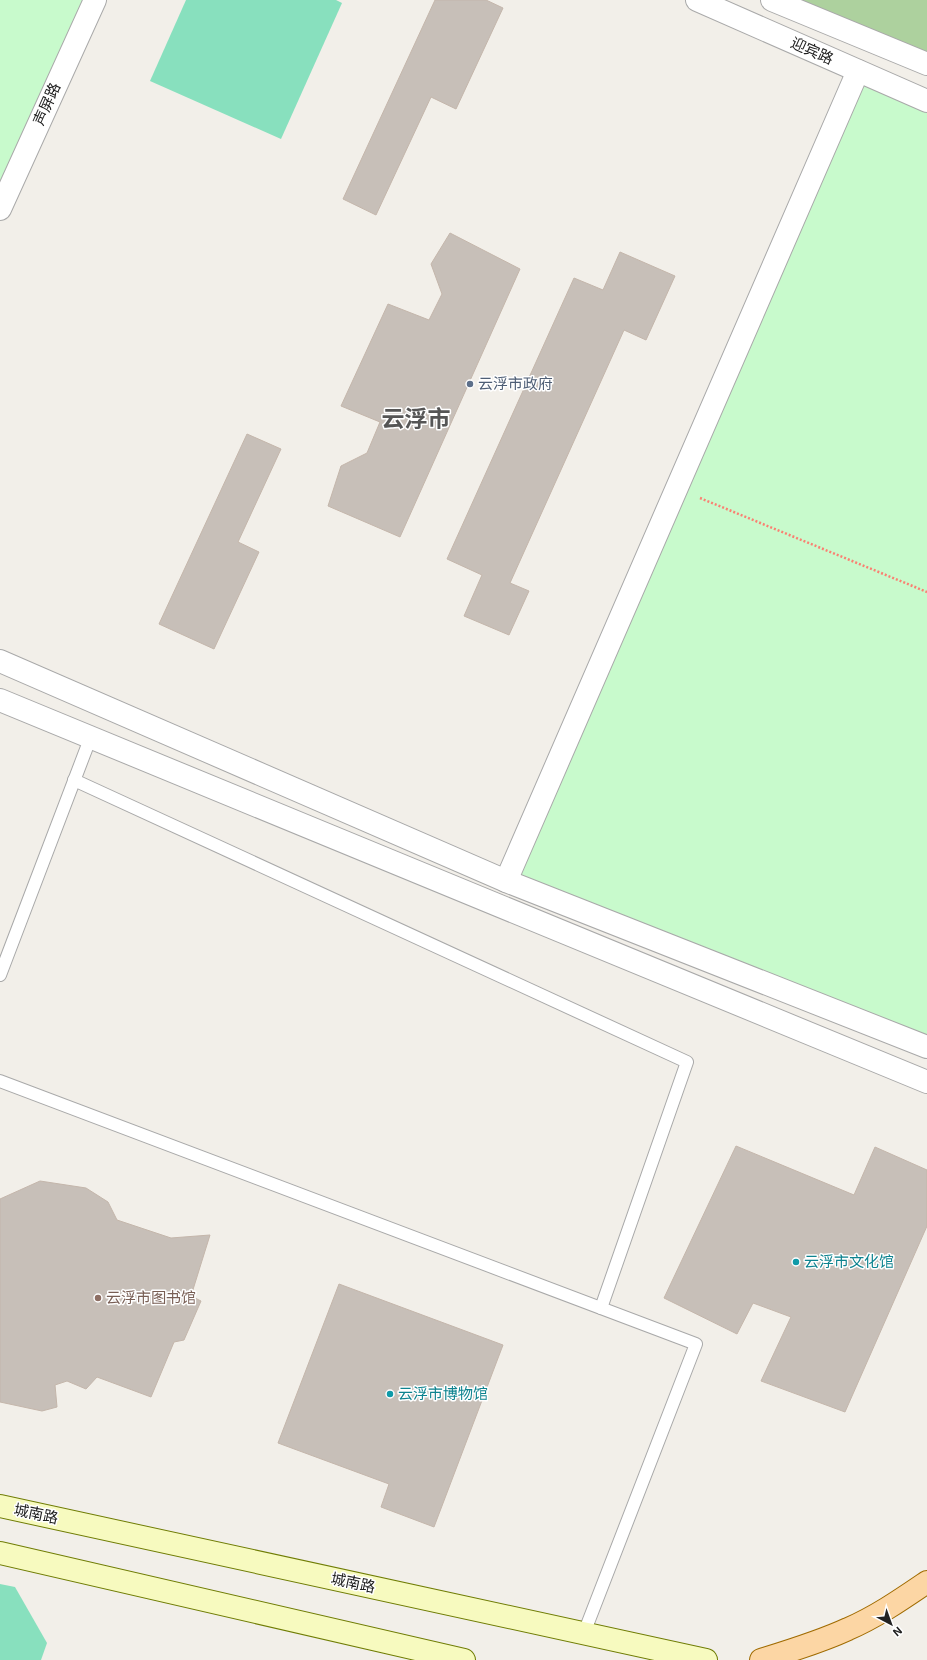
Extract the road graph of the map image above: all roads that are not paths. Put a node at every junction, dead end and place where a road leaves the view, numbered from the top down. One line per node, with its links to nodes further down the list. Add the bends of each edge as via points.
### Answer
1 (95, 0): 7 (street, 声屏路)
2 (697, 0): 5 (street, 迎宾路)
3 (772, 0): 4 (street, 迎宾路)
4 (927, 64)
5 (858, 71): 6 (street, 迎宾路); 12 (street)
6 (927, 101)
7 (0, 209)
8 (0, 661): 12 (street)
9 (0, 700): 10 (street)
10 (90, 738): 11 (lane); 16 (street)
11 (74, 780): 13 (lane); 17 (lane, via 688,1062)
12 (506, 881): 14 (street)
13 (0, 975)
14 (927, 1047)
15 (0, 1081): 17 (lane)
16 (927, 1082)
17 (600, 1308): 21 (lane, via 696,1344)
18 (0, 1506): 21 (main road, 城南路)
19 (0, 1553): 22 (main road)
20 (927, 1582): 24 (main road, via 896,1603 848,1629)
21 (584, 1633): 23 (main road, 城南路)
22 (464, 1660)
23 (706, 1660)
24 (761, 1660)

